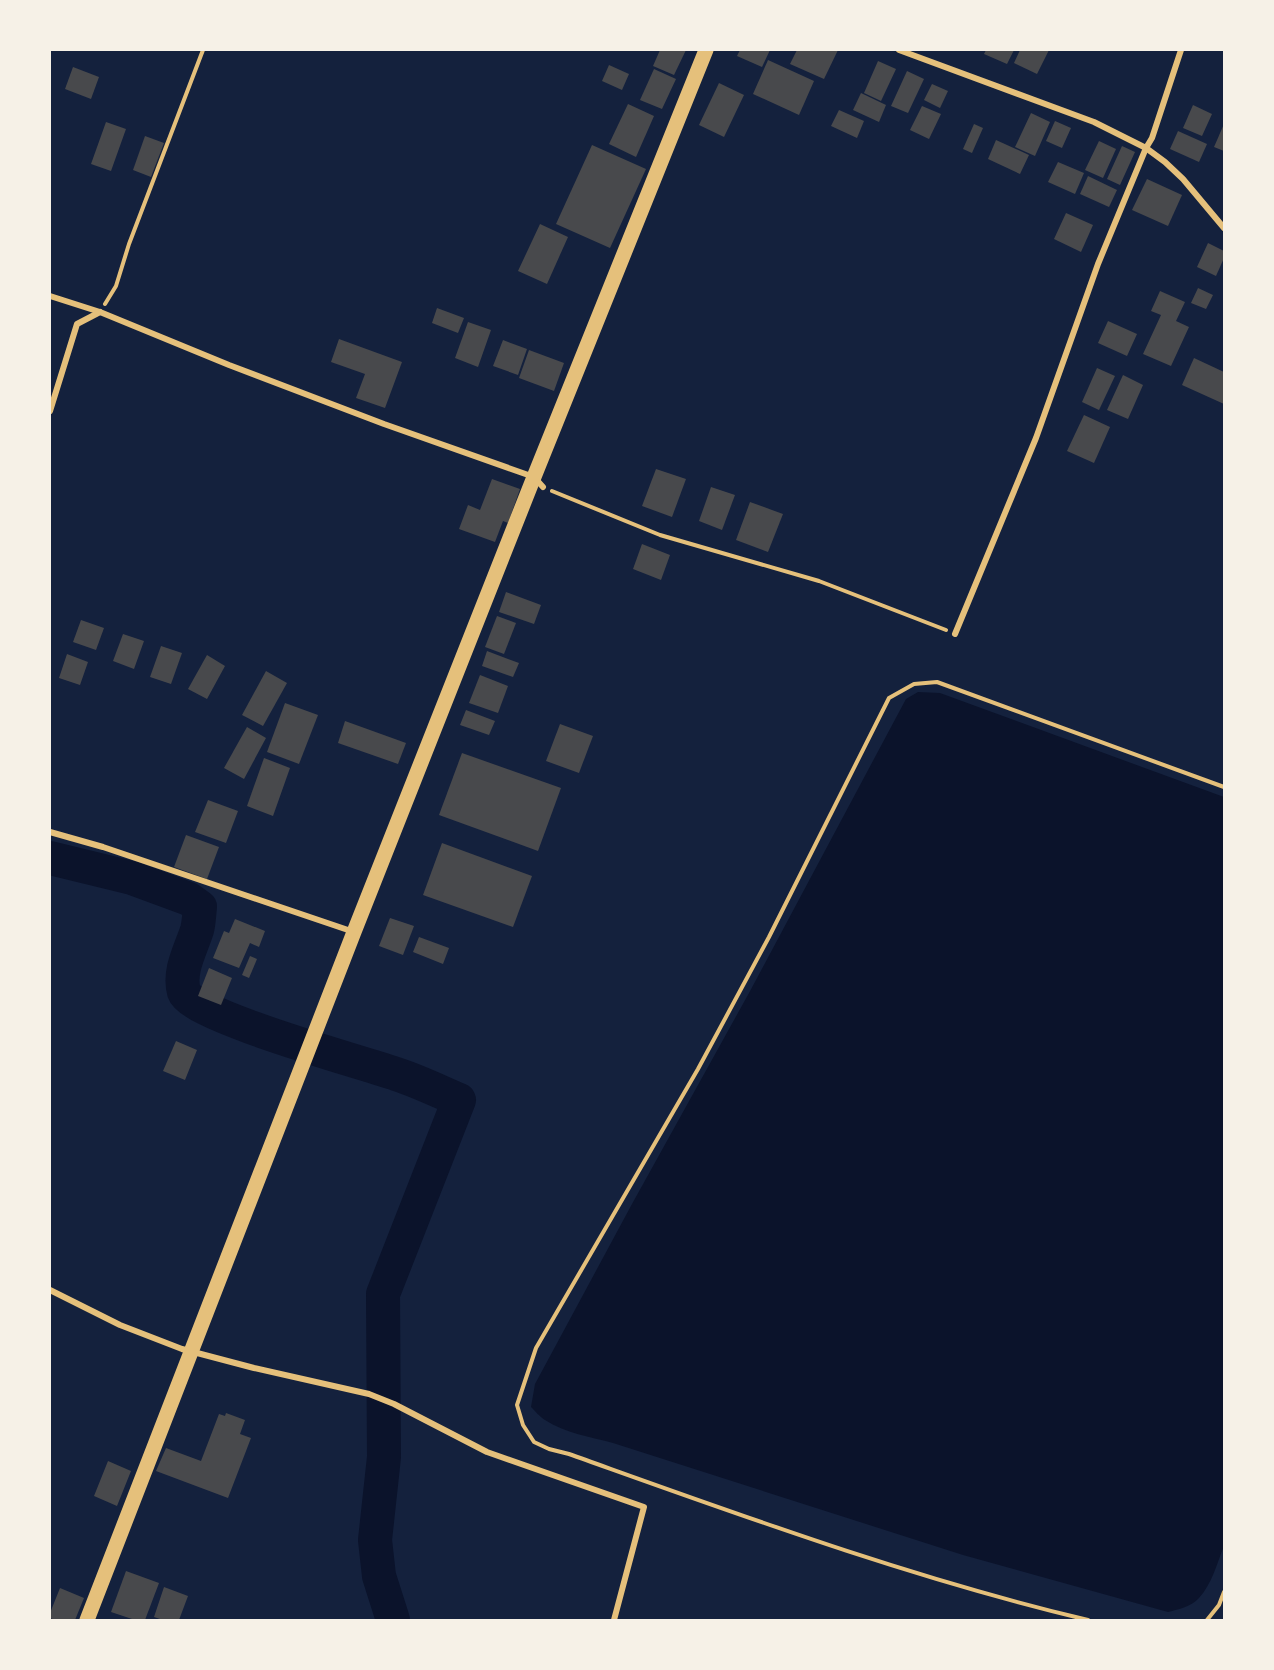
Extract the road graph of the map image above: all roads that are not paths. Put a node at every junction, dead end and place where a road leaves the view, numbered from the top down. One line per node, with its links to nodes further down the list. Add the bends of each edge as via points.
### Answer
1 (706, 50): 9 (main road)
2 (899, 50): 4 (street, via 1094,122)
3 (1181, 50): 4 (street)
4 (1146, 148): 5 (street, via 1183,179); 10 (street, via 1098,264 1036,438)
5 (1224, 228)
6 (50, 296): 7 (street)
7 (100, 312): 8 (street, via 77,324); 9 (street)
8 (50, 411)
9 (538, 482): 12 (main road)
10 (955, 634)
11 (50, 832): 12 (street)
12 (354, 932): 14 (main road)
13 (50, 1290): 14 (street, via 120,1325)
14 (192, 1352): 15 (main road); 16 (street, via 369,1394 487,1452 644,1507)
15 (87, 1620)
16 (614, 1620)

